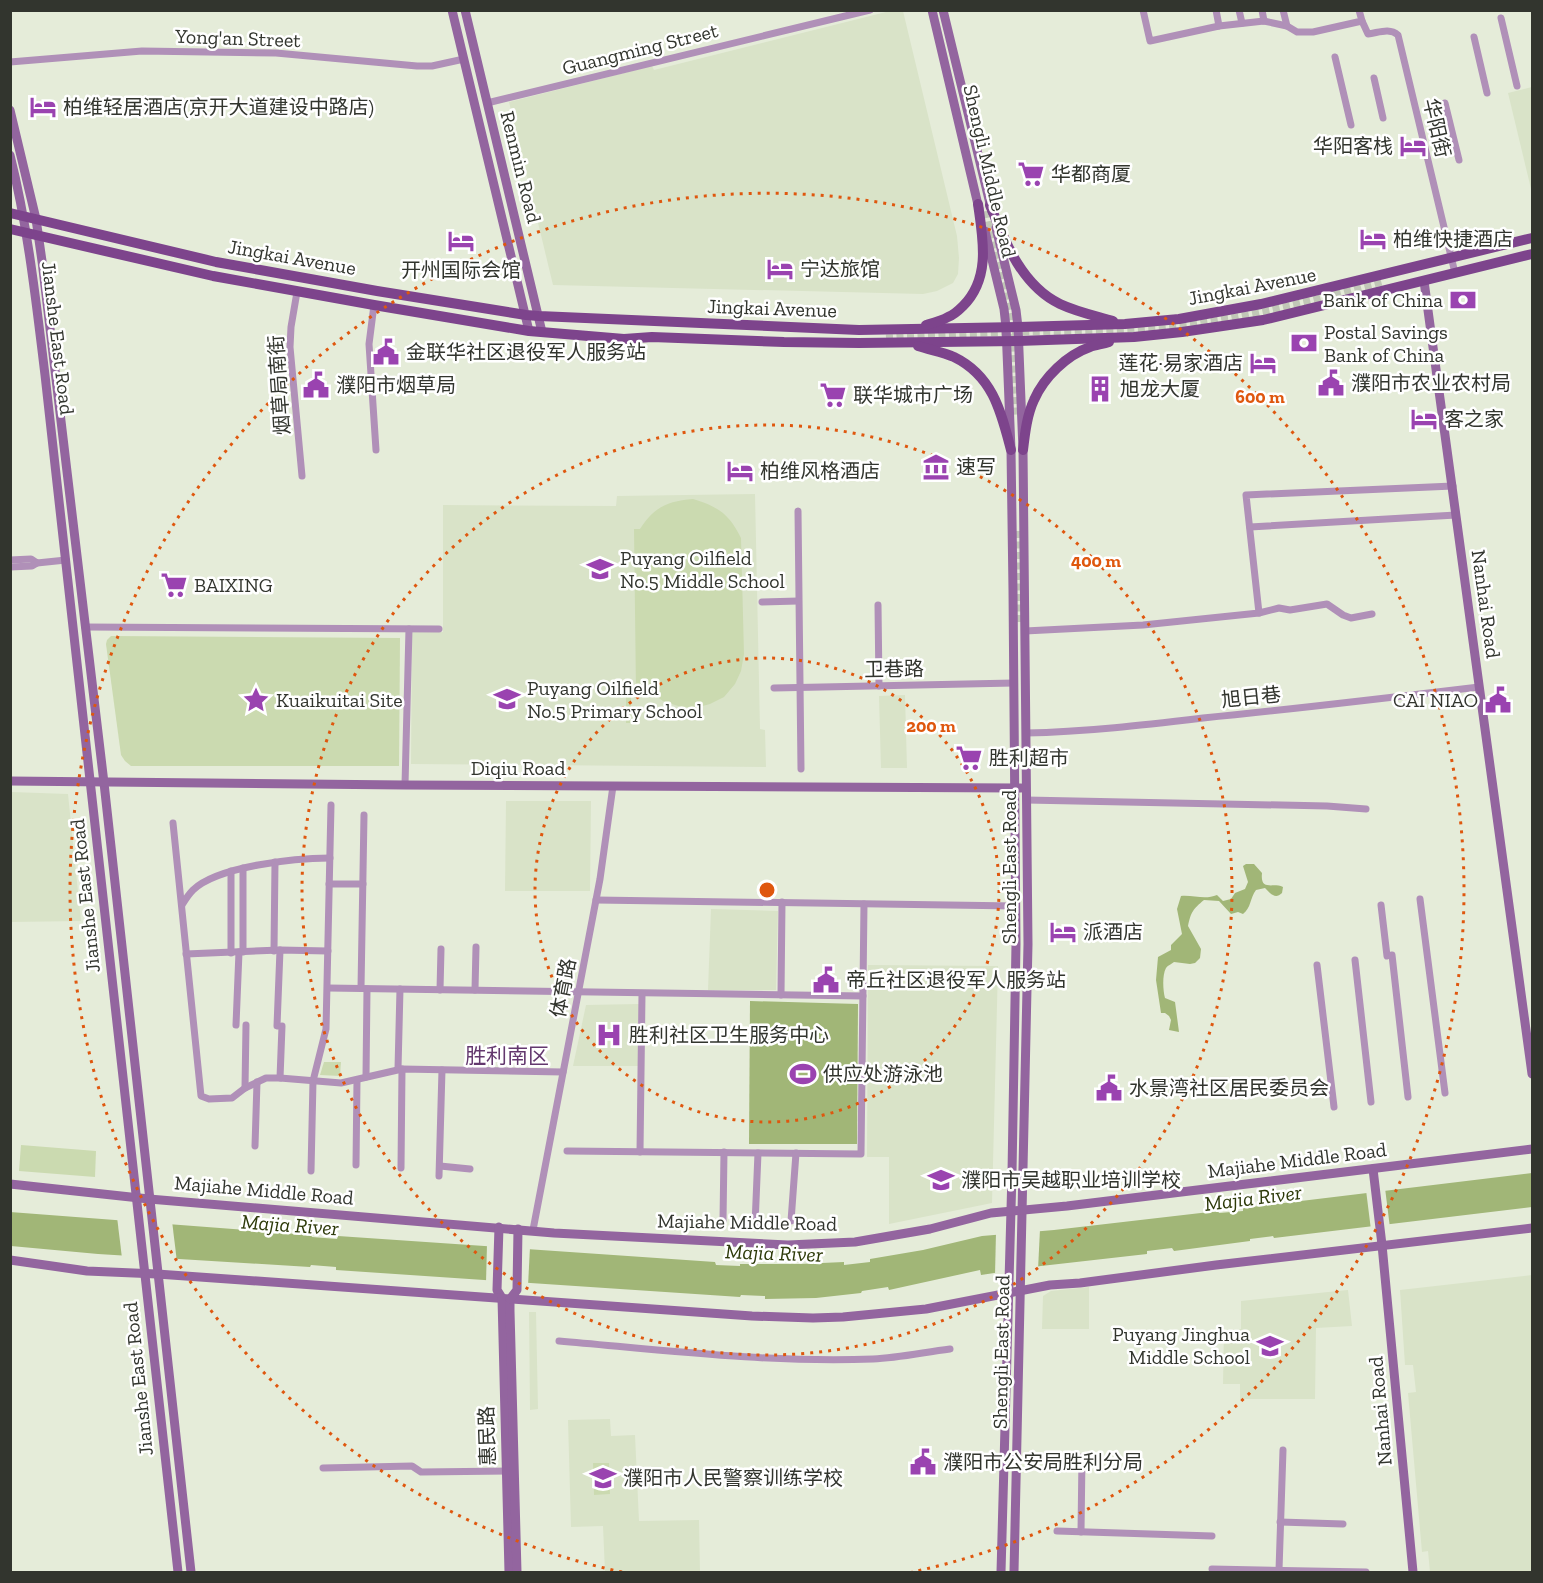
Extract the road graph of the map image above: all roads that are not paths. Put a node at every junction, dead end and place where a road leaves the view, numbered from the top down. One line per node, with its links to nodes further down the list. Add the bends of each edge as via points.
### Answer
1 (452, 10): 20 (street, Renmin Road)
2 (465, 10): 25 (street, Renmin Road)
3 (870, 10): 25 (street, Guangming Street)
4 (932, 10): 32 (street, Shengli Middle Road)
5 (943, 10): 33 (street, Shengli Middle Road)
6 (1143, 10): 16 (street, via 1150,41)
7 (1216, 10): 16 (street)
8 (1239, 10): 15 (street)
9 (1262, 10): 13 (street)
10 (1283, 10): 17 (street)
11 (1359, 10): 14 (street)
12 (1501, 18): 23 (street)
13 (1264, 21): 15 (street); 17 (street)
14 (1362, 21): 17 (street, via 1312,32 1298,32); 42 (street, 华阳街, via 1368,34 1389,31 1398,35)
15 (1242, 23): 16 (street)
16 (1220, 26)
17 (1287, 26)
18 (1474, 38): 24 (street)
19 (1335, 57): 29 (street)
20 (464, 59): 21 (street, Yong'an Street, via 410,66 276,54 142,51); 47 (street, Renmin Road)
21 (10, 62)
22 (1374, 78): 28 (street)
23 (1517, 86)
24 (1487, 93)
25 (487, 103): 48 (street, Renmin Road)
26 (1445, 103): 31 (street)
27 (10, 110): 36 (street, Jianshe East Road)
28 (1383, 117)
29 (1351, 125)
30 (10, 155): 35 (street, Jianshe East Road)
31 (1459, 160)
32 (978, 204): 50 (street, Shengli Middle Road); 51 (main road, via 983,256 976,289 950,317)
33 (990, 205): 49 (main road, via 1033,285 1059,304); 50 (street, Shengli Middle Road, via 1005,262)
34 (10, 213): 35 (main road, Jingkai Avenue)
35 (24, 216): 36 (main road, Jingkai Avenue); 38 (street, Jianshe East Road)
36 (36, 219): 39 (street, Jianshe East Road); 47 (main road, Jingkai Avenue, via 216,262)
37 (10, 229): 38 (main road, Jingkai Avenue)
38 (26, 233): 39 (main road, Jingkai Avenue); 66 (street, Jianshe East Road)
39 (38, 236): 45 (main road, Jingkai Avenue); 74 (street, Jianshe East Road)
40 (1533, 238): 42 (main road, Jingkai Avenue)
41 (1533, 254): 43 (main road, Jingkai Avenue)
42 (1451, 258): 43 (street, 华阳街); 49 (main road, Jingkai Avenue, via 1261,304)
43 (1455, 273): 44 (main road, Jingkai Avenue)
44 (1424, 281): 54 (main road, Jingkai Avenue, via 1263,320); 61 (street, Nanhai Road)
45 (297, 292): 46 (main road, Jingkai Avenue); 60 (street, 烟草局南街, via 290,347)
46 (374, 305): 52 (main road, Jingkai Avenue); 57 (street, via 369,344)
47 (526, 315): 48 (main road, Jingkai Avenue); 52 (street, Renmin Road)
48 (539, 316): 51 (main road, Jingkai Avenue, via 860,330); 53 (street, Renmin Road)
49 (1125, 324): 50 (main road, Jingkai Avenue)
50 (1012, 327): 51 (main road, Jingkai Avenue); 55 (street, Shengli Middle Road)
51 (919, 328)
52 (529, 331): 53 (main road, Jingkai Avenue)
53 (542, 332): 56 (main road, Jingkai Avenue, via 624,339)
54 (1134, 337): 55 (main road, Jingkai Avenue); 59 (main road, via 1078,352 1052,372 1034,399)
55 (1013, 342): 56 (main road, Jingkai Avenue); 58 (street, Shengli East Road); 59 (street, Shengli East Road)
56 (906, 343): 58 (main road, via 953,357 978,375 997,403)
57 (376, 450)
58 (1011, 450): 78 (street, Shengli East Road)
59 (1023, 450): 77 (street, Shengli East Road)
60 (302, 476)
61 (1453, 486): 63 (street, Nanhai Road); 64 (street, via 1246,495)
62 (798, 511): 69 (street)
63 (1456, 515): 64 (street); 81 (street, Nanhai Road)
64 (1250, 527): 72 (street)
65 (10, 560): 67 (street, via 31,559)
66 (66, 560): 67 (street); 86 (street, Jianshe East Road)
67 (37, 563): 68 (street)
68 (10, 567)
69 (798, 601): 70 (street); 80 (street)
70 (762, 602)
71 (878, 605): 79 (street)
72 (1259, 613): 73 (street, via 1327,604 1351,618); 77 (street, via 1143,625)
73 (1372, 614)
74 (85, 627): 75 (street); 87 (street, Jianshe East Road)
75 (409, 628): 76 (street); 88 (street)
76 (439, 629)
77 (1024, 631): 83 (street, Shengli East Road)
78 (1014, 683): 79 (street, 卫巷路); 90 (street, Shengli East Road)
79 (879, 686): 80 (street, 卫巷路)
80 (799, 687): 82 (street, 卫巷路); 84 (street)
81 (1479, 687): 83 (street, 旭日巷, via 1161,723); 132 (street, Nanhai Road)
82 (774, 688)
83 (1026, 733): 91 (street, Shengli East Road)
84 (801, 769)
85 (10, 781): 86 (street, Diqiu Road)
86 (90, 782): 87 (street, Diqiu Road); 158 (street, Jianshe East Road)
87 (104, 783): 88 (street, Diqiu Road); 159 (street, Jianshe East Road)
88 (405, 785): 89 (street, Diqiu Road)
89 (613, 786): 90 (street, Diqiu Road); 104 (street, 体育路)
90 (1015, 788): 91 (street, Diqiu Road); 109 (street, Shengli East Road)
91 (1026, 788): 92 (street, Shengli East Road)
92 (1026, 800): 94 (street); 160 (street, Shengli East Road, via 1028,944)
93 (331, 805): 97 (street)
94 (1366, 809)
95 (364, 815): 102 (street)
96 (173, 823): 108 (street)
97 (330, 858): 98 (street); 101 (street)
98 (275, 862): 99 (street); 112 (street)
99 (243, 868): 100 (street); 114 (street)
100 (231, 871): 108 (street, via 194,889); 114 (street)
101 (329, 884): 102 (street); 113 (street)
102 (363, 884): 119 (street)
103 (1420, 898): 139 (street)
104 (596, 900): 105 (street); 123 (street, 体育路)
105 (782, 902): 106 (street); 125 (street)
106 (864, 904): 109 (street); 126 (street)
107 (1381, 904): 140 (street)
108 (182, 905): 115 (street)
109 (1016, 906): 161 (street, Shengli East Road)
110 (476, 947): 122 (street)
111 (441, 948): 121 (street)
112 (278, 950): 113 (street); 114 (street); 134 (street)
113 (328, 951): 118 (street)
114 (238, 952): 115 (street); 127 (street)
115 (186, 954): 138 (street, via 201,1096 232,1098)
116 (1355, 960): 141 (street)
117 (1317, 965): 142 (street)
118 (327, 988): 119 (street); 136 (street, via 326,1029)
119 (364, 988): 120 (street); 133 (street)
120 (400, 989): 121 (street); 129 (street)
121 (440, 990): 122 (street)
122 (475, 990): 123 (street)
123 (579, 993): 124 (street); 131 (street, 体育路)
124 (642, 994): 125 (street); 146 (street)
125 (781, 995): 126 (street)
126 (863, 996): 149 (street, via 861,1154)
127 (236, 1025)
128 (246, 1026): 138 (street)
129 (400, 1069): 130 (street); 133 (street); 152 (street)
130 (442, 1070): 131 (street); 151 (street)
131 (563, 1072): 166 (street, 体育路)
132 (1533, 1074)
133 (366, 1077): 135 (street)
134 (280, 1078): 136 (street); 137 (street)
135 (357, 1080): 136 (street); 150 (street)
136 (313, 1081): 155 (street)
137 (257, 1082): 138 (street); 143 (street)
138 (245, 1088)
139 (1445, 1093)
140 (1408, 1097)
141 (1371, 1102)
142 (1334, 1107)
143 (255, 1146)
144 (1533, 1149): 154 (street, Majiahe Middle Road)
145 (567, 1151): 146 (street)
146 (639, 1152): 147 (street)
147 (724, 1152): 148 (street); 162 (street)
148 (758, 1152): 149 (street); 164 (street)
149 (796, 1153): 163 (street)
150 (356, 1166)
151 (440, 1166): 153 (street); 156 (street)
152 (400, 1168)
153 (470, 1169)
154 (1372, 1169): 160 (street, Majiahe Middle Road); 169 (street, Nanhai Road)
155 (312, 1171)
156 (439, 1176)
157 (10, 1184): 158 (street, Majiahe Middle Road)
158 (136, 1201): 159 (street, Majiahe Middle Road); 171 (street, Jianshe East Road)
159 (149, 1203): 167 (street, Majiahe Middle Road); 172 (street, Jianshe East Road)
160 (1022, 1213): 161 (street, Majiahe Middle Road); 173 (street, Shengli East Road)
161 (1010, 1214): 166 (street, Majiahe Middle Road, via 991,1213 930,1229 826,1244 713,1242); 174 (street, Shengli East Road)
162 (723, 1221)
163 (791, 1221)
164 (755, 1225)
165 (1533, 1228): 169 (street)
166 (533, 1230): 168 (street, Majiahe Middle Road)
167 (499, 1231): 168 (street, Majiahe Middle Road); 175 (street, 惠民路)
168 (518, 1231): 175 (street, via 517,1290)
169 (1382, 1245): 173 (street, via 1050,1285); 196 (street, Nanhai Road)
170 (10, 1260): 171 (street, via 87,1271)
171 (144, 1270): 172 (street); 189 (street, Jianshe East Road)
172 (157, 1271): 175 (street); 190 (street, Jianshe East Road)
173 (1020, 1292): 174 (street); 194 (street, Shengli East Road)
174 (1008, 1294): 175 (street, via 916,1310 813,1318); 193 (street, Shengli East Road)
175 (503, 1296): 181 (street, 惠民路)
176 (559, 1341): 177 (street, via 782,1358 875,1359)
177 (950, 1348)
178 (1283, 1450): 182 (street)
179 (1082, 1457): 185 (street)
180 (323, 1468): 181 (street, via 412,1466 422,1472)
181 (510, 1471): 191 (street, 惠民路); 192 (street, 惠民路)
182 (1280, 1522): 183 (street); 188 (street)
183 (1343, 1524)
184 (1057, 1531): 185 (street)
185 (1081, 1532): 186 (street)
186 (1212, 1536)
187 (1212, 1569): 188 (street)
188 (1279, 1570): 195 (street)
189 (178, 1572)
190 (191, 1572)
191 (509, 1572)
192 (517, 1572)
193 (1001, 1572)
194 (1014, 1572)
195 (1366, 1572)
196 (1413, 1572)

